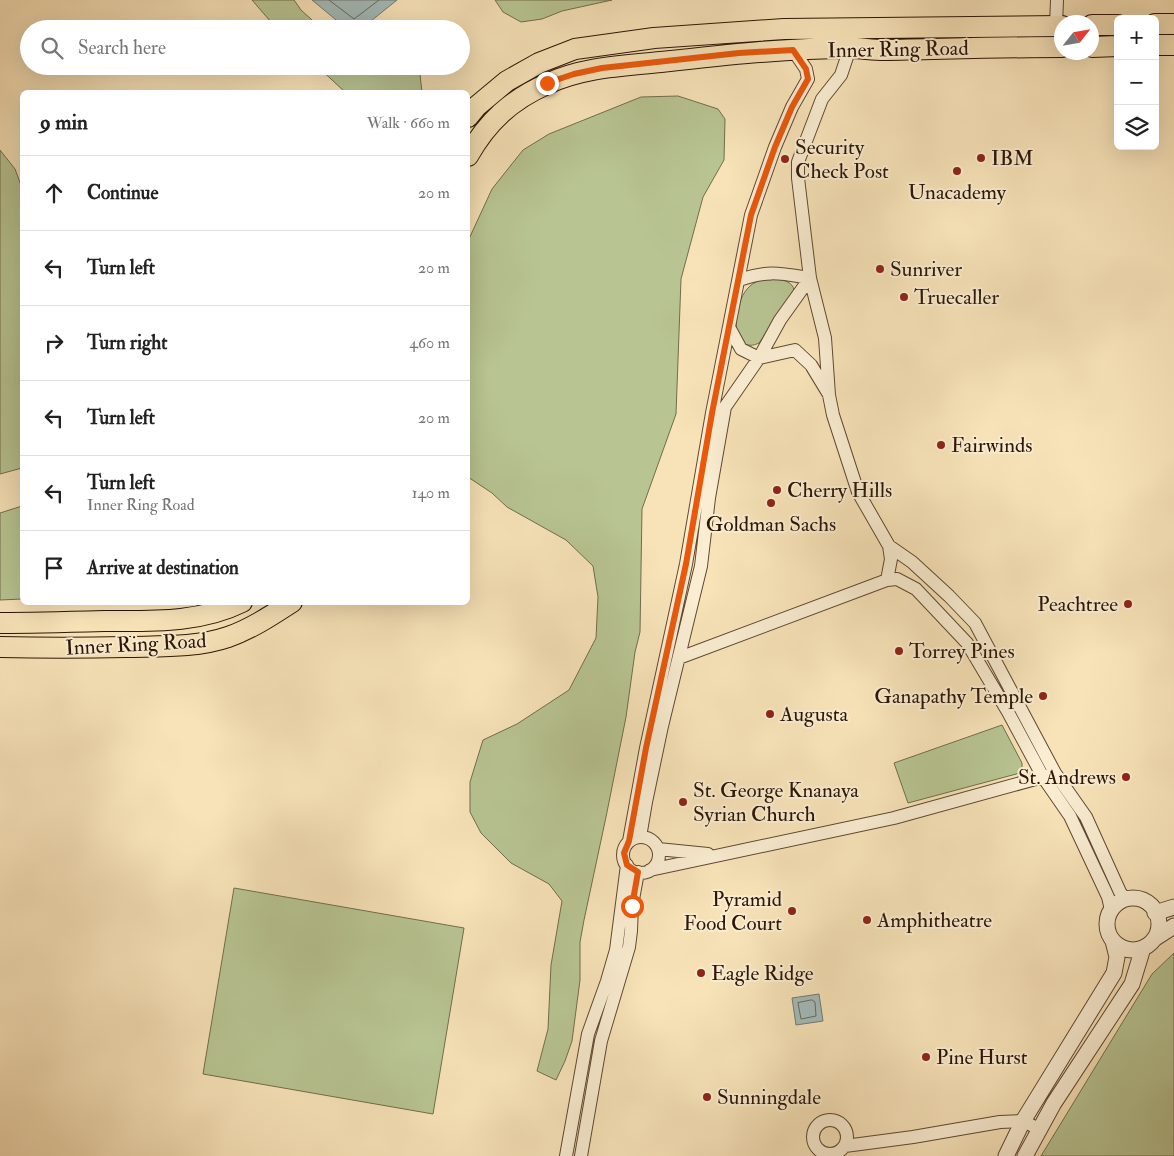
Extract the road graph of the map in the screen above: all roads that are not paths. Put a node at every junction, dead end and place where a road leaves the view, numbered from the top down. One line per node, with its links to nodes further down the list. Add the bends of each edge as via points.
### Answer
1 (1058, 0): 2 (street)
2 (1058, 15)
3 (1159, 24): 4 (main road)
4 (1174, 24)
5 (1099, 25): 6 (main road)
6 (1114, 25)
7 (1054, 26): 15 (main road, Inner Ring Road, via 784,29 654,38 575,49 539,63 507,81)
8 (1174, 45): 10 (main road)
9 (1114, 46): 12 (main road)
10 (1159, 46)
11 (1054, 47): 13 (main road, Inner Ring Road)
12 (1099, 47)
13 (850, 48): 14 (main road, Inner Ring Road); 17 (street, via 841,75 822,99 798,162)
14 (793, 50): 16 (main road, Inner Ring Road, via 602,68 574,74 547,83 520,98 491,122); 18 (street, via 806,69 808,79 775,147 751,215)
15 (470, 115)
16 (470, 153)
17 (810, 278): 18 (street, via 776,272); 20 (street, via 780,320); 21 (street, via 825,338)
18 (739, 280): 19 (street)
19 (729, 327): 20 (street, via 741,349); 30 (street, via 686,564 646,748)
20 (759, 358): 21 (street, via 795,350 811,365); 28 (street, via 725,407 701,566)
21 (829, 396): 22 (street, via 858,492)
22 (889, 546): 23 (street, via 891,559); 29 (street, via 949,596 975,623)
23 (886, 580): 28 (street); 29 (street, via 897,579 916,589 960,634)
24 (237, 605): 26 (main road, Inner Ring Road, via 194,618 159,621)
25 (287, 605): 27 (main road, Inner Ring Road, via 241,631 202,643)
26 (0, 623)
27 (0, 647)
28 (679, 658): 30 (street)
29 (1049, 775): 32 (street, via 894,818); 34 (street, via 1086,817); 36 (street, via 1108,897)
30 (635, 839): 31 (street, via 651,840); 33 (street, via 624,853)
31 (658, 848): 32 (street); 33 (street, via 658,860)
32 (718, 855): 33 (street)
33 (638, 869): 45 (street, via 607,981 588,1034); 46 (street, via 629,947 601,1041)
34 (1126, 900): 36 (street); 37 (street, via 1143,901)
35 (1174, 908): 37 (street)
36 (1111, 910): 39 (street, via 1107,926)
37 (1155, 912): 40 (street, via 1158,926)
38 (1174, 926): 40 (street)
39 (1113, 941): 40 (street, via 1127,950); 41 (street, via 1117,957 1114,973)
40 (1148, 944): 42 (street, via 1132,984)
41 (1023, 1121): 42 (street); 43 (street); 47 (street)
42 (1039, 1129): 48 (street)
43 (845, 1146): 44 (street, via 833,1154); 44 (street, via 847,1132 843,1126 838,1121 824,1120 813,1130)
44 (813, 1151)
45 (566, 1156)
46 (581, 1156)
47 (1006, 1156)
48 (1025, 1156)

